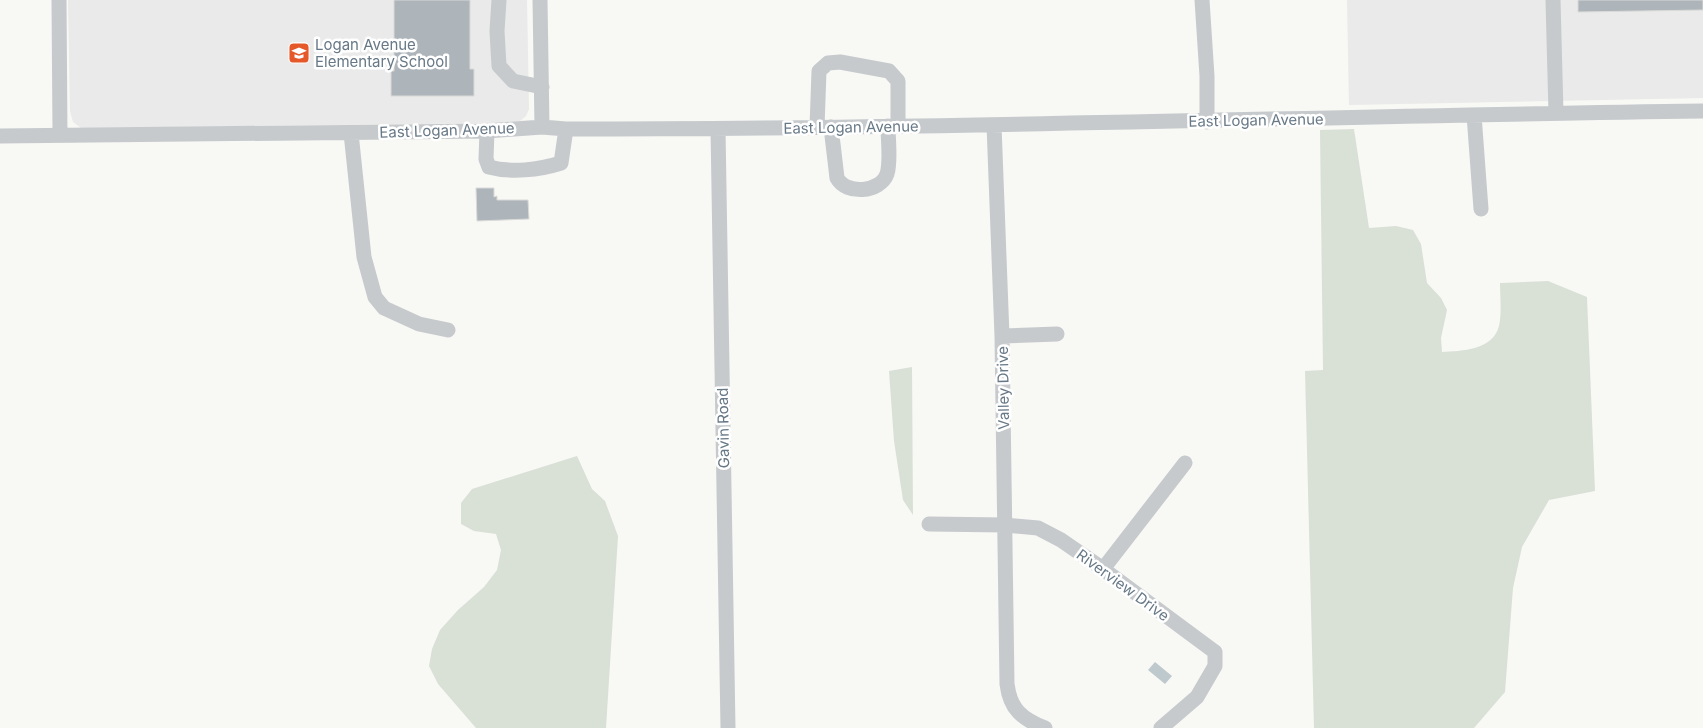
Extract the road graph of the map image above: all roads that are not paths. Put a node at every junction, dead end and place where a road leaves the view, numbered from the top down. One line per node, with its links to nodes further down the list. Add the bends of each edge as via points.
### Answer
1 (59, 0): 19 (street)
2 (499, 0): 6 (street, via 499,66 513,81)
3 (540, 0): 6 (street)
4 (1202, 0): 10 (street)
5 (1554, 0): 8 (street)
6 (542, 87): 13 (street)
7 (1703, 112): 8 (street, East Logan Avenue)
8 (1556, 113): 9 (street, East Logan Avenue)
9 (1474, 115): 10 (street, East Logan Avenue); 21 (street)
10 (1207, 122): 11 (street, East Logan Avenue)
11 (994, 125): 12 (street, East Logan Avenue); 24 (street, Valley Drive)
12 (893, 126): 14 (street, East Logan Avenue); 14 (street, via 887,175 881,183 856,190 846,187 837,178); 14 (street, via 898,81 889,71 840,62 828,63 819,71)
13 (542, 127): 15 (street, East Logan Avenue); 17 (street, East Logan Avenue)
14 (824, 127): 16 (street, East Logan Avenue)
15 (566, 128): 16 (street, East Logan Avenue); 17 (street, via 561,163 510,170 489,167 486,159)
16 (718, 129): 29 (street, Gavin Road)
17 (488, 130): 18 (street, East Logan Avenue)
18 (351, 133): 19 (street, East Logan Avenue); 22 (street, via 364,257 375,297 384,308 418,324)
19 (60, 135): 20 (street, East Logan Avenue)
20 (0, 136)
21 (1481, 209)
22 (448, 330)
23 (1057, 334): 24 (street)
24 (1002, 336): 27 (street, Valley Drive)
25 (1184, 463): 28 (street)
26 (929, 524): 27 (street, Riverview Drive)
27 (1005, 525): 28 (street, Riverview Drive, via 1038,528); 30 (street, Valley Drive, via 1009,695 1015,710)
28 (1103, 569): 31 (street, Riverview Drive, via 1215,652 1215,666 1197,697)
29 (728, 728)
30 (1045, 728)
31 (1161, 728)

